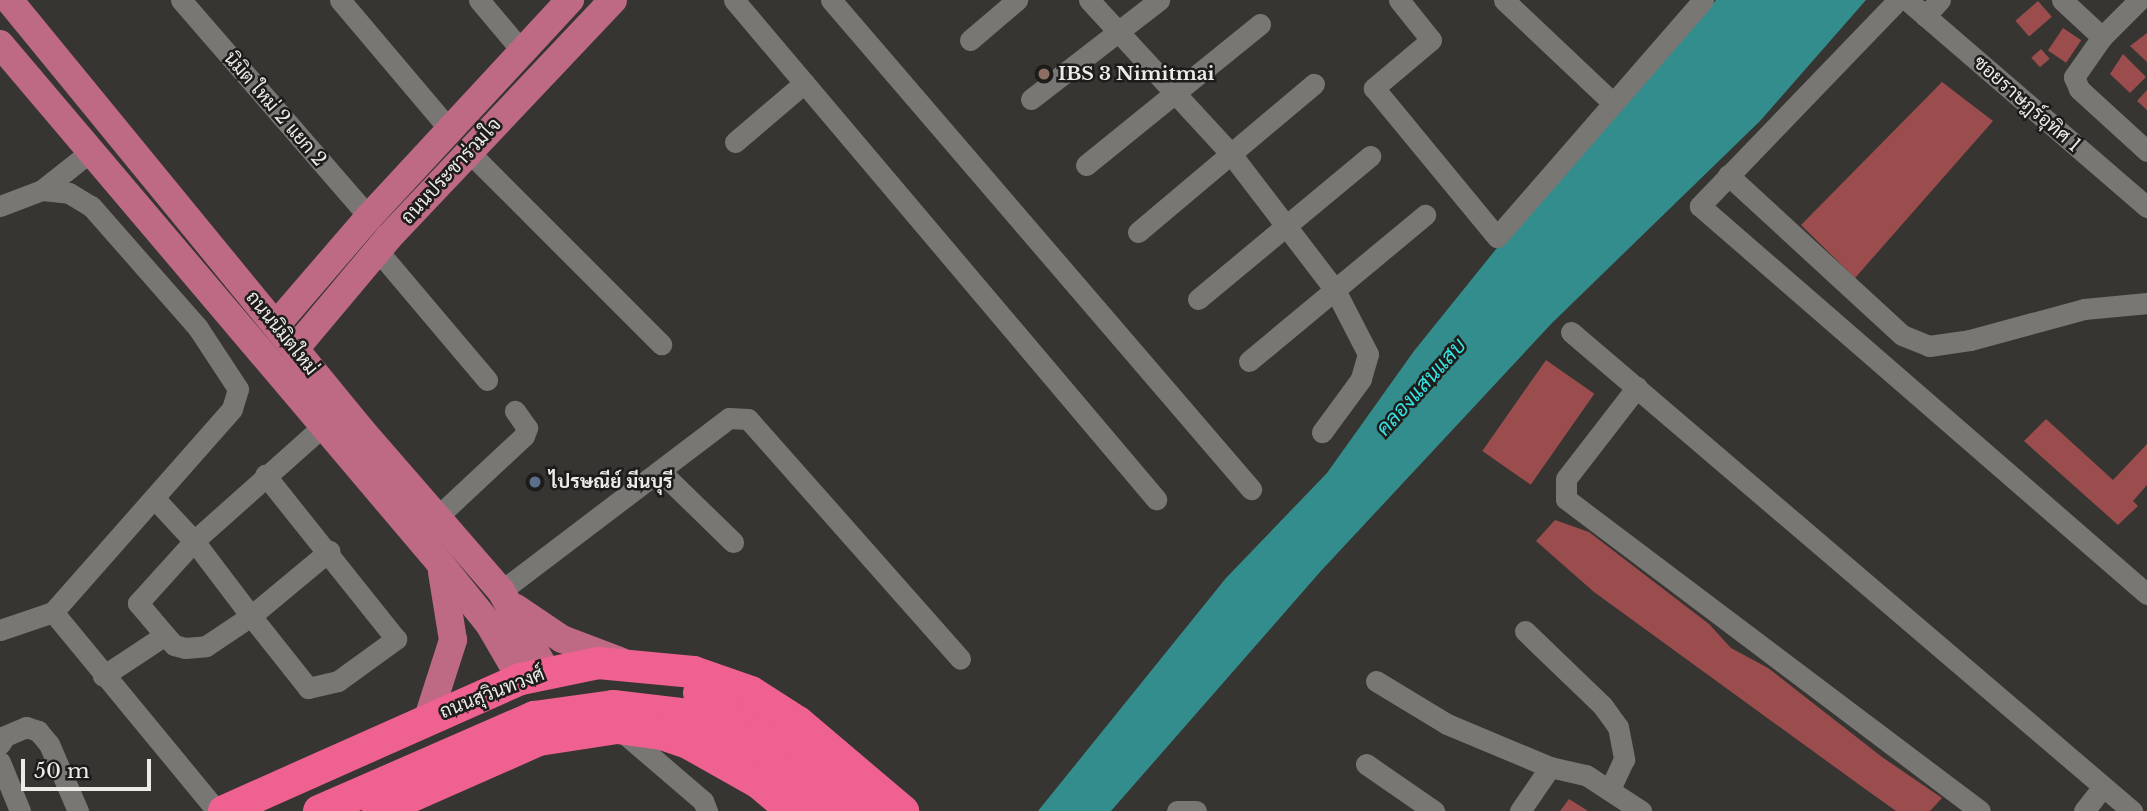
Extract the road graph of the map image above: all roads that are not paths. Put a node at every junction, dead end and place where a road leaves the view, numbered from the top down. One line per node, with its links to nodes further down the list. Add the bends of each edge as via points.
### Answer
1 (9, 0): 54 (main road, ถนนนิมิตใหม่)
2 (181, 0): 45 (street, นิมิต ใหม่ 2 แยก 2)
3 (340, 0): 32 (street)
4 (480, 0): 25 (street)
5 (570, 0): 25 (main road, ถนนประชาร่วมใจ)
6 (613, 0): 36 (main road, ถนนประชาร่วมใจ)
7 (734, 0): 27 (street)
8 (831, 0): 66 (street)
9 (1017, 0): 24 (street)
10 (1089, 0): 22 (street)
11 (1158, 0): 22 (street)
12 (1399, 0): 31 (street, via 1431,40 1374,88 1497,237)
13 (1504, 0): 31 (street)
14 (1703, 0): 31 (street)
15 (1898, 0): 40 (street)
16 (1907, 0): 20 (street, ซอยราษฎร์อุทิศ 1)
17 (1940, 0): 20 (street)
18 (2063, 0): 23 (street)
19 (2139, 0): 23 (street)
20 (1925, 16): 43 (street, ซอยราษฎร์อุทิศ 1)
21 (1260, 24): 29 (street)
22 (1118, 32): 29 (street); 30 (street)
23 (2102, 37): 34 (street, via 2074,77 2079,89)
24 (970, 40)
25 (522, 51): 32 (main road, ถนนประชาร่วมใจ)
26 (3, 54): 35 (main road, ถนนนิมิตใหม่)
27 (804, 83): 33 (street); 68 (street)
28 (1314, 84): 37 (street)
29 (1173, 91): 37 (street); 39 (street)
30 (1031, 99)
31 (1612, 102)
32 (449, 129): 45 (main road, ถนนประชาร่วมใจ)
33 (734, 142)
34 (2147, 151)
35 (90, 152): 41 (street); 48 (main road, ถนนนิมิตใหม่)
36 (469, 152): 49 (main road, ถนนประชาร่วมใจ); 56 (street)
37 (1231, 154): 46 (street); 47 (street)
38 (1370, 156): 46 (street)
39 (1086, 164)
40 (1728, 175): 53 (street, via 1902,335 1929,346 1970,340 2084,309); 74 (street, via 1700,206)
41 (42, 190): 42 (street); 50 (street, via 69,193 91,206)
42 (0, 206)
43 (2147, 207)
44 (1425, 215): 51 (street)
45 (369, 217): 49 (main road); 54 (main road, ถนนประชาร่วมใจ)
46 (1289, 225): 51 (street); 52 (street)
47 (1138, 232)
48 (160, 235): 50 (street); 62 (main road, ถนนนิมิตใหม่)
49 (383, 244): 57 (main road, ถนนประชาร่วมใจ); 59 (street)
50 (134, 255): 67 (street, via 198,328 238,388 232,409)
51 (1335, 289): 58 (street); 63 (street, via 1368,354 1361,379)
52 (1198, 299)
53 (2147, 303)
54 (276, 325): 57 (main road, ถนนนิมิตใหม่)
55 (1571, 332): 60 (street)
56 (661, 344)
57 (295, 349): 69 (main road, ถนนนิมิตใหม่)
58 (1249, 361)
59 (487, 380)
60 (1637, 387): 93 (street); 112 (street, via 1566,479 1566,499)
61 (515, 411): 69 (street, via 527,428 524,436)
62 (321, 428): 65 (street); 73 (main road, ถนนนิมิตใหม่)
63 (1322, 432)
64 (660, 471): 71 (street); 75 (street); 81 (street, via 729,418 748,419)
65 (265, 475): 70 (street); 72 (street)
66 (1251, 489)
67 (155, 499): 70 (street); 76 (street)
68 (1156, 499)
69 (436, 518): 75 (main road, ถนนนิมิตใหม่)
70 (194, 541): 77 (street); 80 (street, via 138,603)
71 (733, 542)
72 (330, 551): 77 (street); 77 (street, via 396,639 338,681 308,688)
73 (439, 562): 84 (main road, ถนนนิมิตใหม่); 86 (main road, via 453,640)
74 (2147, 594)
75 (506, 598): 82 (main road, via 562,639); 84 (main road, ถนนนิมิตใหม่)
76 (61, 603): 78 (street); 83 (street)
77 (251, 616): 80 (street, via 206,646 185,648)
78 (0, 630)
79 (1525, 631): 94 (street, via 1602,705 1618,727 1625,759)
80 (165, 635): 83 (street)
81 (960, 659)
82 (630, 664): 84 (highway, ถนนสุวินทวงศ์, via 598,663); 106 (highway, ถนนสุวินทวงศ์, via 694,671 751,692 833,750)
83 (108, 673): 97 (street)
84 (533, 675): 86 (highway, ถนนสุวินทวงศ์); 88 (highway)
85 (1376, 681): 92 (street, via 1447,724)
86 (428, 718): 98 (highway, ถนนสุวินทวงศ์)
87 (617, 728): 88 (highway); 102 (street, via 703,801); 103 (highway, via 688,743 760,783)
88 (552, 737): 101 (highway)
89 (0, 744): 96 (street, via 5,736 26,727 38,731 49,744)
90 (0, 762): 95 (street)
91 (1366, 764): 109 (street)
92 (1550, 767): 94 (street, via 1586,775); 110 (street)
93 (2103, 787): 113 (street); 114 (street)
94 (1610, 789): 111 (street)
95 (20, 811)
96 (78, 811)
97 (217, 811)
98 (224, 811)
99 (263, 811): 105 (highway, ถนนสุวินทวงศ์, via 505,706 559,688 608,681 652,682 692,690 734,709 816,765)
100 (320, 811): 104 (highway, ถนนสุวินทวงศ์, via 534,717 612,706 681,714 724,728)
101 (378, 811)
102 (707, 811)
103 (792, 811)
104 (835, 811)
105 (869, 811)
106 (903, 811)
107 (1177, 811): 108 (street)
108 (1196, 811)
109 (1434, 811)
110 (1520, 811)
111 (1641, 811)
112 (1980, 811)
113 (2084, 811)
114 (2132, 811)

